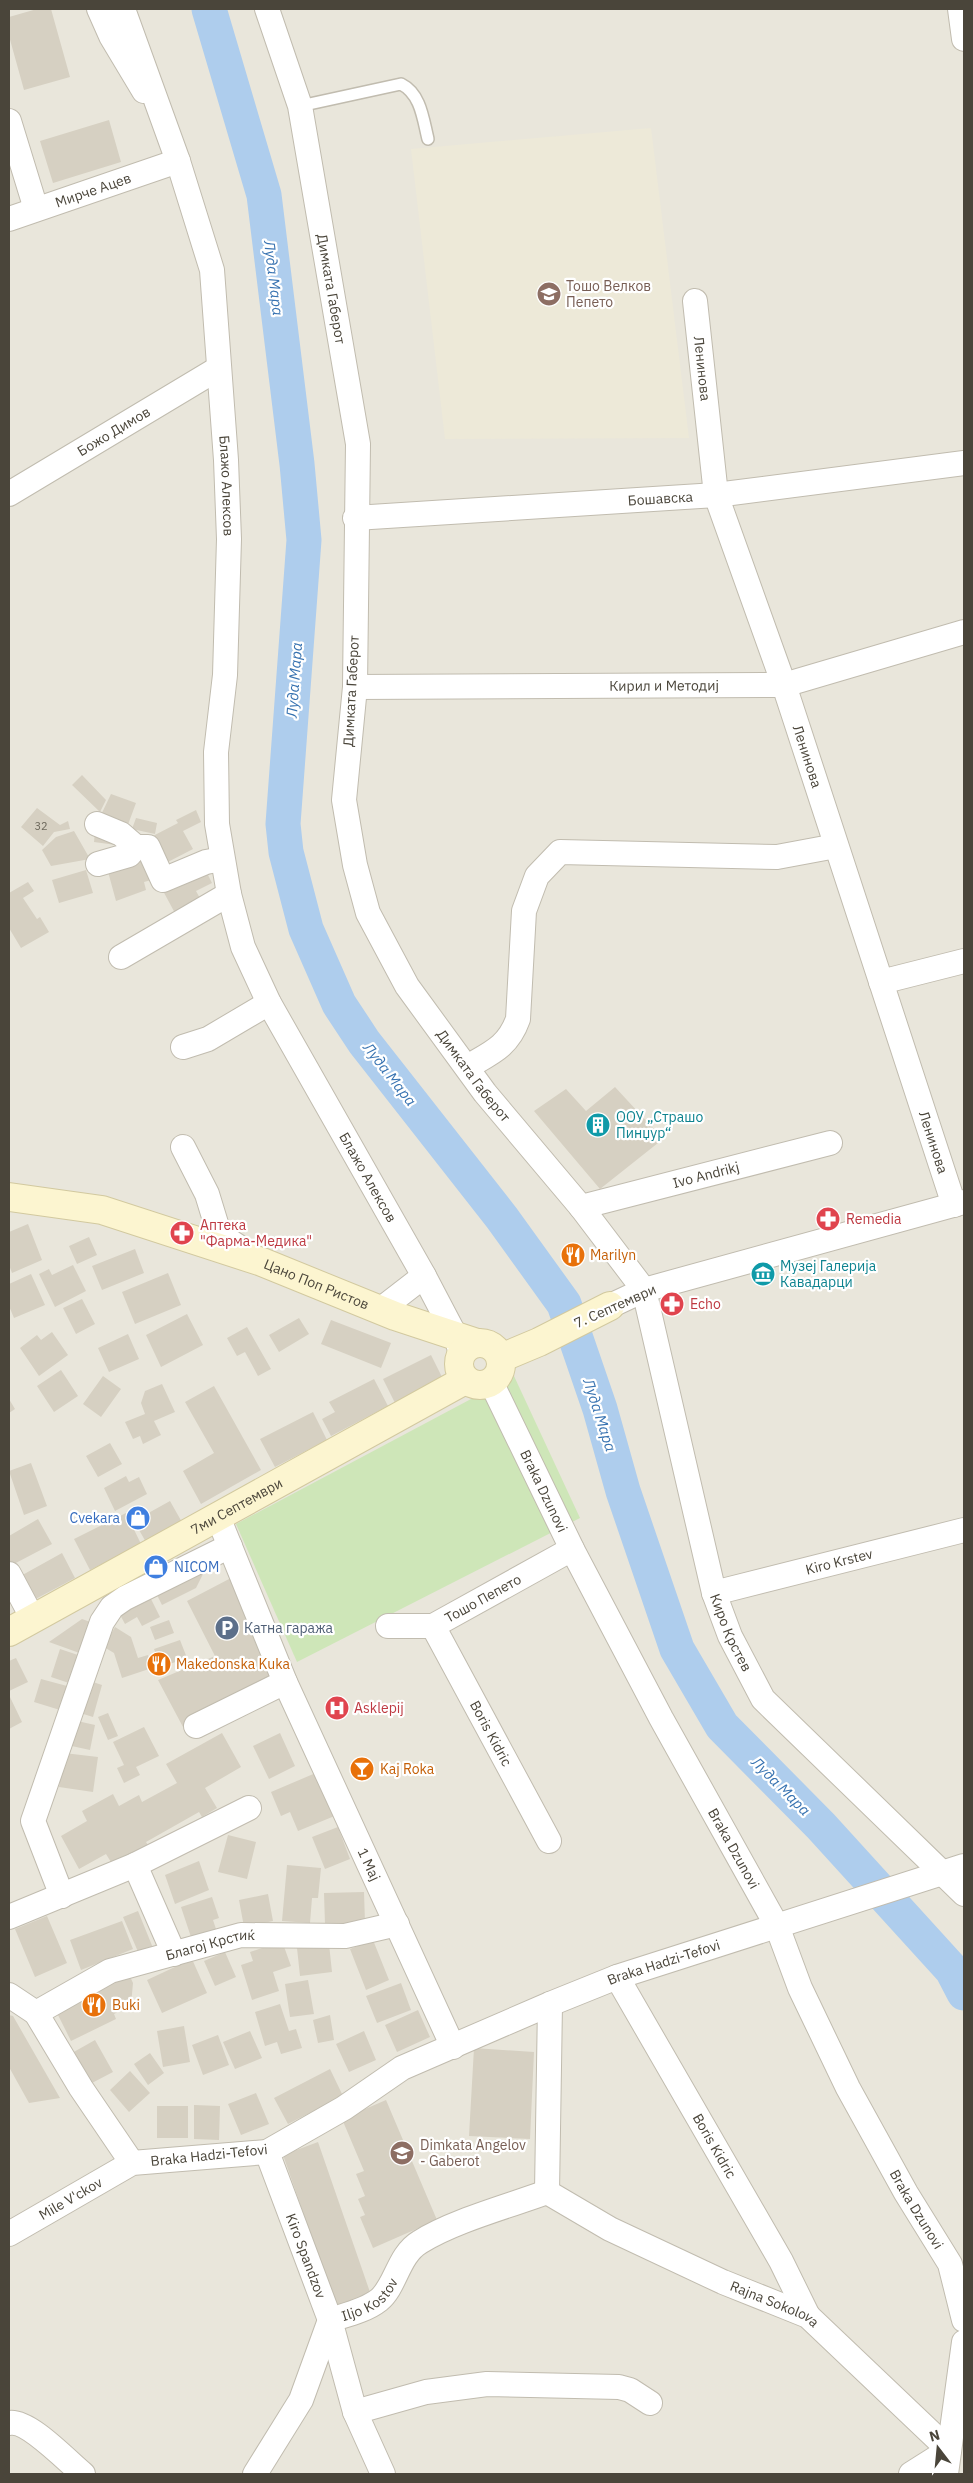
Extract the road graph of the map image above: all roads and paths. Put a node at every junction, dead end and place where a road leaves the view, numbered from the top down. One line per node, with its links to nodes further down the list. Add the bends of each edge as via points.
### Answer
1 (99, 9): 8 (street, Блажо Алексов, via 111,36)
2 (124, 9): 8 (street, Блажо Алексов)
3 (267, 9): 6 (street, Димката Габерот)
4 (960, 9): 5 (street)
5 (964, 39)
6 (300, 106): 9 (lane, via 401,84 411,89 417,99); 18 (street, Димката Габерот, via 358,444)
7 (9, 121): 11 (street)
8 (164, 122): 10 (street, Блажо Алексов)
9 (428, 139)
10 (178, 161): 11 (street, Мирче Ацев); 14 (street, Блажо Алексов, via 212,270)
11 (36, 209): 12 (street, Мирче Ацев)
12 (9, 219)
13 (695, 301): 17 (street, Ленинова)
14 (219, 368): 16 (street, Божо Димов); 25 (street, Блажо Алексов, via 229,539 225,675 216,752 217,824)
15 (964, 463): 17 (street, Бошавска)
16 (9, 494)
17 (716, 495): 18 (street, Бошавска); 20 (street, Ленинова)
18 (356, 518): 21 (street, Димката Габерот)
19 (964, 632): 20 (street, Кирил и Методиј)
20 (784, 685): 21 (street, Кирил и Методиј); 23 (street, Ленинова)
21 (354, 686): 33 (street, Димката Габерот, via 344,800 355,865 368,913 407,986)
22 (97, 824): 24 (street, via 121,834)
23 (836, 846): 30 (street, Ленинова); 33 (street, via 777,857 560,852 537,876 524,911 518,1019 513,1033 501,1047)
24 (136, 847): 25 (street, via 148,847 163,880 206,862); 26 (street, via 129,855)
25 (222, 859): 27 (street, Блажо Алексов)
26 (98, 864)
27 (229, 894): 28 (street); 31 (street, Блажо Алексов, via 243,947)
28 (121, 957)
29 (964, 961): 30 (street)
30 (881, 982): 37 (street, Ленинова)
31 (269, 1003): 32 (street, via 208,1040); 40 (street, Блажо Алексов)
32 (183, 1047)
33 (467, 1067): 38 (street, Димката Габерот)
34 (830, 1143): 38 (street, Ivo Andrikj)
35 (183, 1147): 39 (street, via 207,1194 218,1230)
36 (9, 1197): 39 (street, Цано Поп Ристов, via 102,1210)
37 (959, 1204): 41 (street, 7. Септември)
38 (581, 1207): 41 (street, Димката Габерот)
39 (262, 1262): 43 (street, Цано Поп Ристов)
40 (424, 1276): 43 (street); 44 (street, Блажо Алексов)
41 (644, 1290): 42 (street, 7. Септември); 51 (street, Киро Крстев)
42 (610, 1306): 45 (street, 7. Септември)
43 (380, 1310): 44 (street, Цано Поп Ристов)
44 (465, 1344): 45 (street, via 458,1362 460,1372); 45 (street, Цано Поп Ристов, via 487,1344 496,1350)
45 (485, 1373): 46 (street, 7ми Септември); 49 (street, Braka Dzunovi)
46 (218, 1517): 48 (street, 1 Maj); 52 (street, 7ми Септември)
47 (964, 1530): 51 (street, Kiro Krstev)
48 (230, 1546): 56 (street, 1 Maj); 63 (street, via 126,1598 112,1607 102,1622 33,1821)
49 (572, 1549): 54 (street, Тошо Пепето); 65 (street, Braka Dzunovi, via 661,1718)
50 (9, 1574): 52 (street)
51 (714, 1593): 61 (street, Киро Крстев, via 730,1636 763,1698 875,1810)
52 (33, 1619): 55 (street, 7ми Септември)
53 (388, 1626): 54 (street, Тошо Пепето)
54 (433, 1626): 59 (street, Boris Kidric)
55 (9, 1632)
56 (285, 1682): 57 (street); 66 (street, 1 Maj)
57 (196, 1726)
58 (250, 1808): 60 (street)
59 (549, 1841)
60 (135, 1865): 63 (street); 67 (street)
61 (946, 1872): 62 (street, Киро Крстев); 65 (street, Braka Hadzi-Tefovi)
62 (964, 1894)
63 (62, 1896): 64 (street)
64 (9, 1917)
65 (787, 1923): 68 (street, Braka Hadzi-Tefovi); 79 (street, Braka Dzunovi, via 800,1988 848,2088 950,2264)
66 (397, 1924): 67 (street, Благој Крстиќ, via 345,1936 241,1936); 72 (street, 1 Maj)
67 (174, 1954): 71 (street, Благој Крстиќ, via 110,1971)
68 (617, 1977): 70 (street, Braka Hadzi-Tefovi); 77 (street, Boris Kidric, via 781,2261)
69 (9, 1995): 71 (street, Braka Hadzi-Tefovi)
70 (550, 2004): 72 (street, Braka Hadzi-Tefovi); 75 (street)
71 (36, 2013): 74 (street, Braka Hadzi-Tefovi, via 81,2088)
72 (453, 2047): 73 (street, Braka Hadzi-Tefovi, via 402,2068 344,2108)
73 (267, 2152): 74 (street, Braka Hadzi-Tefovi); 78 (street, Kiro Spandzov)
74 (132, 2163): 76 (street, Mile V'ckov)
75 (547, 2192): 77 (street, Rajna Sokolova, via 610,2229 723,2282); 78 (street, Iljo Kostov, via 418,2242 404,2258 379,2300 357,2312)
76 (9, 2234)
77 (808, 2316): 84 (street, Rajna Sokolova)
78 (330, 2320): 82 (street, Kiro Spandzov); 86 (street, Iljo Kostov, via 301,2400)
79 (964, 2320)
80 (964, 2342): 84 (street)
81 (650, 2404): 82 (street, via 619,2386 487,2384 426,2392)
82 (355, 2412): 87 (street, Kiro Spandzov)
83 (9, 2423): 85 (street, via 14,2422 33,2431)
84 (949, 2450): 88 (street); 89 (street)
85 (83, 2474)
86 (256, 2474)
87 (383, 2474)
88 (911, 2474)
89 (946, 2474)

